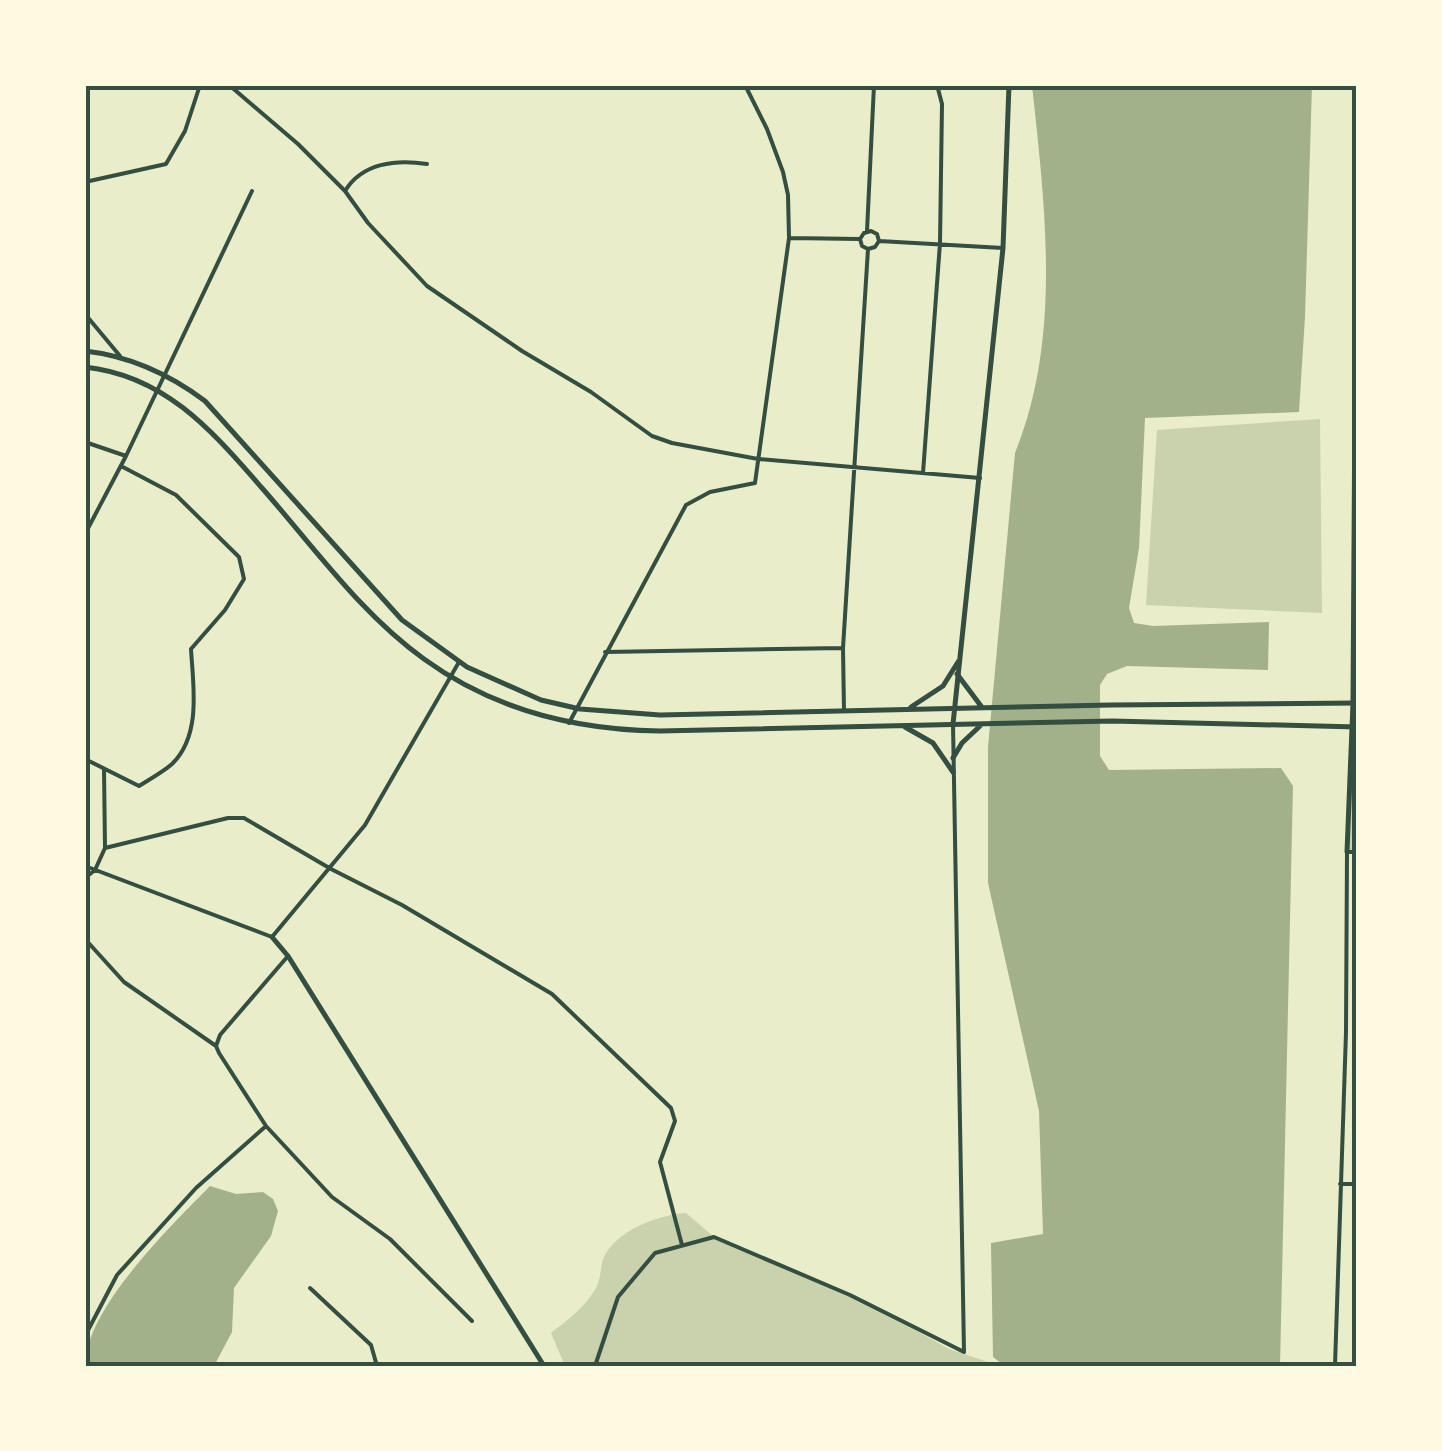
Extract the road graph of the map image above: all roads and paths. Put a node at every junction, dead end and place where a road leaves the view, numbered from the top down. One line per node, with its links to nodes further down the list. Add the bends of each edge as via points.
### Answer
1 (200, 85): 9 (street, via 166,164)
2 (229, 85): 11 (street)
3 (744, 85): 13 (street, via 783,172)
4 (874, 85): 12 (street)
5 (937, 85): 16 (street)
6 (1009, 85): 17 (main road)
7 (1357, 85): 31 (main road)
8 (427, 164): 11 (street, via 372,168)
9 (85, 182)
10 (252, 191): 23 (street)
11 (345, 191): 27 (street, via 427,286 638,427 672,443)
12 (867, 231): 14 (street); 15 (street)
13 (789, 238): 14 (street); 27 (street)
14 (860, 239): 18 (street)
15 (879, 241): 16 (street); 18 (street)
16 (940, 242): 17 (street); 30 (street)
17 (1003, 248): 32 (main road)
18 (868, 250): 29 (street)
19 (85, 314): 21 (street)
20 (85, 351): 21 (main road)
21 (121, 357): 23 (main road)
22 (85, 367): 24 (main road)
23 (165, 374): 24 (street); 36 (main road, via 222,418 402,620)
24 (158, 389): 26 (street); 39 (main road, via 210,429 391,632)
25 (85, 442): 26 (street)
26 (126, 456): 28 (street)
27 (758, 460): 29 (street); 35 (street, via 755,483 710,492 686,505)
28 (121, 466): 33 (street); 53 (street, via 176,495 239,557 244,579 190,649 195,712 181,753 139,786)
29 (853, 468): 30 (street); 34 (street)
30 (923, 473): 32 (street)
31 (1356, 477): 40 (main road)
32 (980, 478): 37 (main road)
33 (85, 534)
34 (843, 648): 35 (street); 45 (street)
35 (605, 652): 41 (street)
36 (458, 662): 39 (street); 41 (main road, via 503,686)
37 (958, 662): 38 (main road); 44 (main road, via 936,692)
38 (957, 674): 42 (main road); 43 (main road)
39 (450, 676): 46 (main road, via 496,700); 59 (street)
40 (1355, 704): 43 (main road); 50 (main road)
41 (576, 708): 45 (main road, via 660,715); 46 (street)
42 (953, 708): 43 (main road); 44 (main road); 47 (main road)
43 (983, 708)
44 (902, 709): 45 (main road)
45 (844, 710)
46 (569, 724): 49 (main road, via 660,732)
47 (953, 724): 48 (main road); 49 (main road); 51 (street)
48 (982, 724): 50 (main road); 51 (main road)
49 (902, 726): 54 (main road, via 933,743)
50 (1354, 727): 56 (main road)
51 (953, 758): 54 (street)
52 (85, 759): 53 (street)
53 (104, 769): 55 (street)
54 (953, 772): 69 (street, via 964,1352 714,1237)
55 (105, 848): 59 (street, via 239,817); 60 (street)
56 (1347, 852): 57 (street); 67 (street)
57 (1357, 852)
58 (85, 866): 60 (street)
59 (331, 869): 62 (street); 69 (street, via 552,994 672,1108 675,1121 660,1162)
60 (95, 870): 61 (street); 62 (street)
61 (85, 878)
62 (272, 936): 64 (main road)
63 (85, 939): 65 (street, via 124,982)
64 (288, 956): 65 (street); 75 (main road)
65 (216, 1046): 66 (street)
66 (266, 1126): 71 (street, via 332,1197 390,1239); 72 (street, via 196,1188 117,1274)
67 (1340, 1184): 68 (street); 77 (street)
68 (1357, 1184)
69 (682, 1245): 73 (street, via 655,1253 618,1297)
70 (310, 1288): 74 (street, via 371,1345)
71 (472, 1321)
72 (85, 1336)
73 (595, 1365): 76 (street)
74 (377, 1366)
75 (544, 1366)
76 (584, 1366)
77 (1335, 1366)

